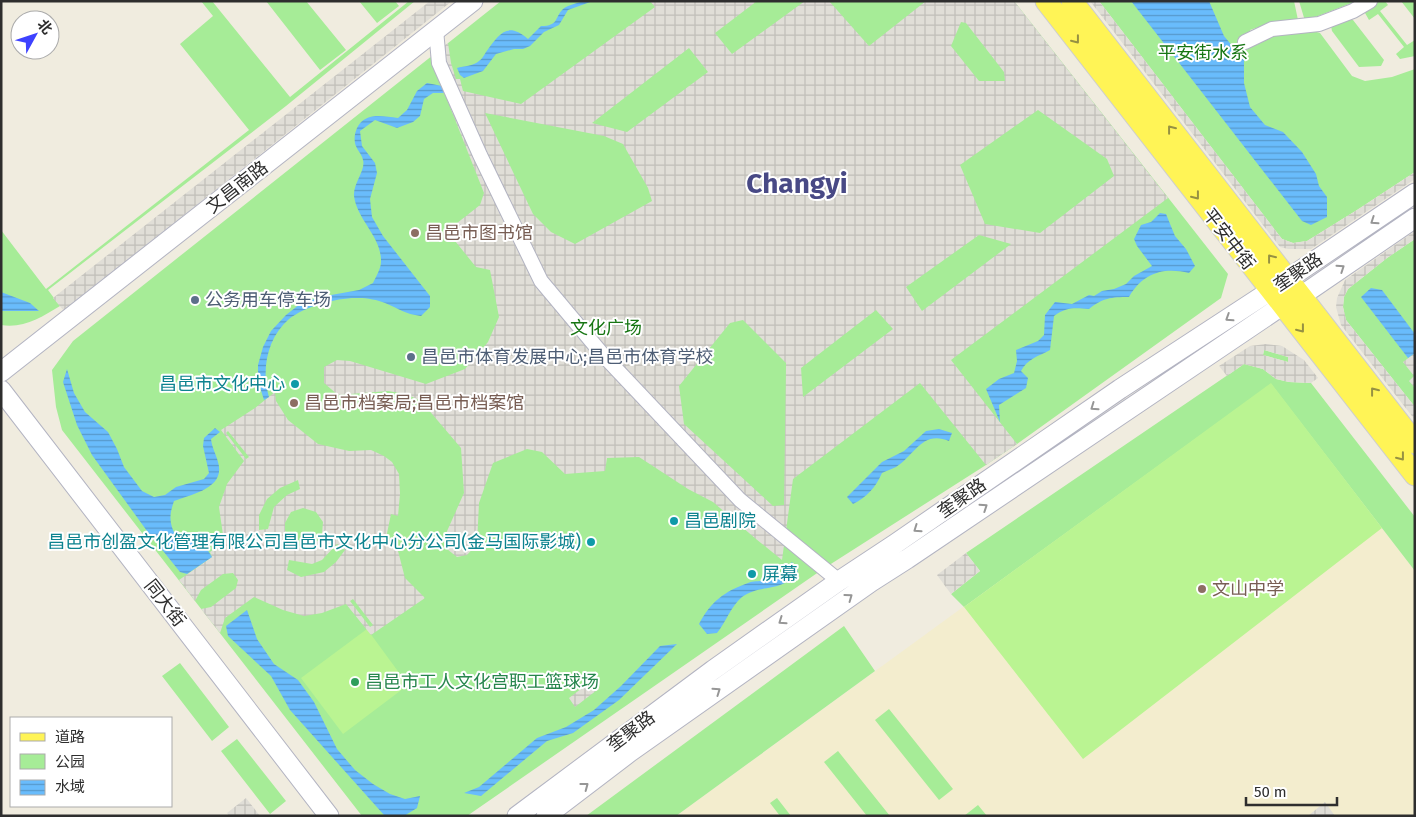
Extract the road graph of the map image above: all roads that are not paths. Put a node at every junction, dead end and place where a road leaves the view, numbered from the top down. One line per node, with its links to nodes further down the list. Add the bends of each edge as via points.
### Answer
1 (473, 1): 5 (main road, 文昌南路)
2 (1046, 1): 10 (main road, 平安中街, one-way to 10)
3 (1072, 1): 9 (main road, 平安中街, one-way to 3)
4 (1370, 1): 6 (street, via 1319,24 1272,29)
5 (436, 30): 11 (main road, 文昌南路); 15 (street, via 439,63 541,281 603,355 740,500)
6 (1245, 42)
7 (1415, 193): 9 (main road, 奎聚路, one-way to 9)
8 (1415, 218): 10 (main road, 奎聚路, one-way to 8)
9 (1287, 279): 10 (main road, 平安中街)
10 (1284, 297): 13 (main road, 平安中街, one-way to 10); 14 (main road, 平安中街, one-way to 14); 15 (main road, 奎聚路, one-way to 15, via 1120,389); 18 (main road, 奎聚路, one-way to 10, via 630,752 871,582)
11 (1, 372)
12 (1, 390): 16 (main road, 同大街)
13 (1415, 443)
14 (1415, 475)
15 (839, 581): 17 (main road, 奎聚路, one-way to 17, via 713,670)
16 (329, 816)
17 (518, 816)
18 (546, 816)

